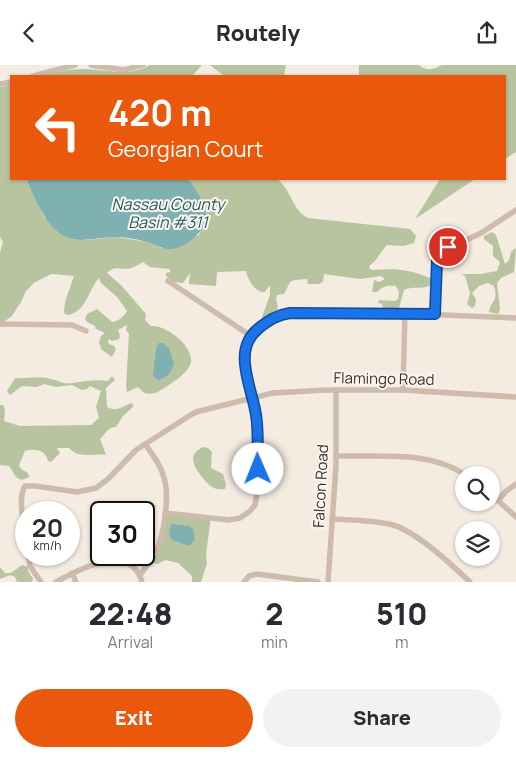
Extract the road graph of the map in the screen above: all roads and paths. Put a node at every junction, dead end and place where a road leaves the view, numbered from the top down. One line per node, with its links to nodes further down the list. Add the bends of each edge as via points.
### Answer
1 (75, 65): 4 (street)
2 (91, 65): 3 (street, via 124,70)
3 (143, 65)
4 (37, 75)
5 (515, 212): 8 (street, via 441,252 437,261)
6 (168, 281): 12 (street)
7 (405, 313): 8 (street); 12 (street, via 290,313 274,317); 14 (street)
8 (435, 314): 9 (street)
9 (516, 318)
10 (0, 324): 11 (street, via 72,325)
11 (86, 331)
12 (251, 336): 15 (street, via 244,362)
13 (336, 390): 14 (street, Flamingo Road); 15 (street, Flamingo Road); 18 (street, Falcon Road)
14 (402, 390): 16 (street, Flamingo Road)
15 (253, 397): 17 (street, Flamingo Road, via 196,412); 24 (street, via 258,428 258,486 253,508 240,518 229,520)
16 (516, 397)
17 (145, 444): 22 (street, Flamingo Road, via 96,488 77,492 25,486); 24 (street, via 164,479)
18 (336, 456): 19 (street, via 427,459); 26 (street, Falcon Road)
19 (455, 470)
20 (516, 484): 21 (street)
21 (500, 499)
22 (21, 501)
23 (500, 501): 25 (street)
24 (164, 513): 29 (street, via 158,546)
25 (516, 517)
26 (332, 519): 36 (street, Falcon Road); 37 (street, via 378,522 405,530)
27 (31, 566): 30 (street)
28 (72, 573): 29 (street, via 89,565 117,561 128,563); 31 (street); 32 (street)
29 (140, 575): 33 (street)
30 (40, 582)
31 (56, 582)
32 (76, 582)
33 (142, 582)
34 (244, 582): 35 (street, via 257,574)
35 (318, 582)
36 (328, 582)
37 (470, 582)

